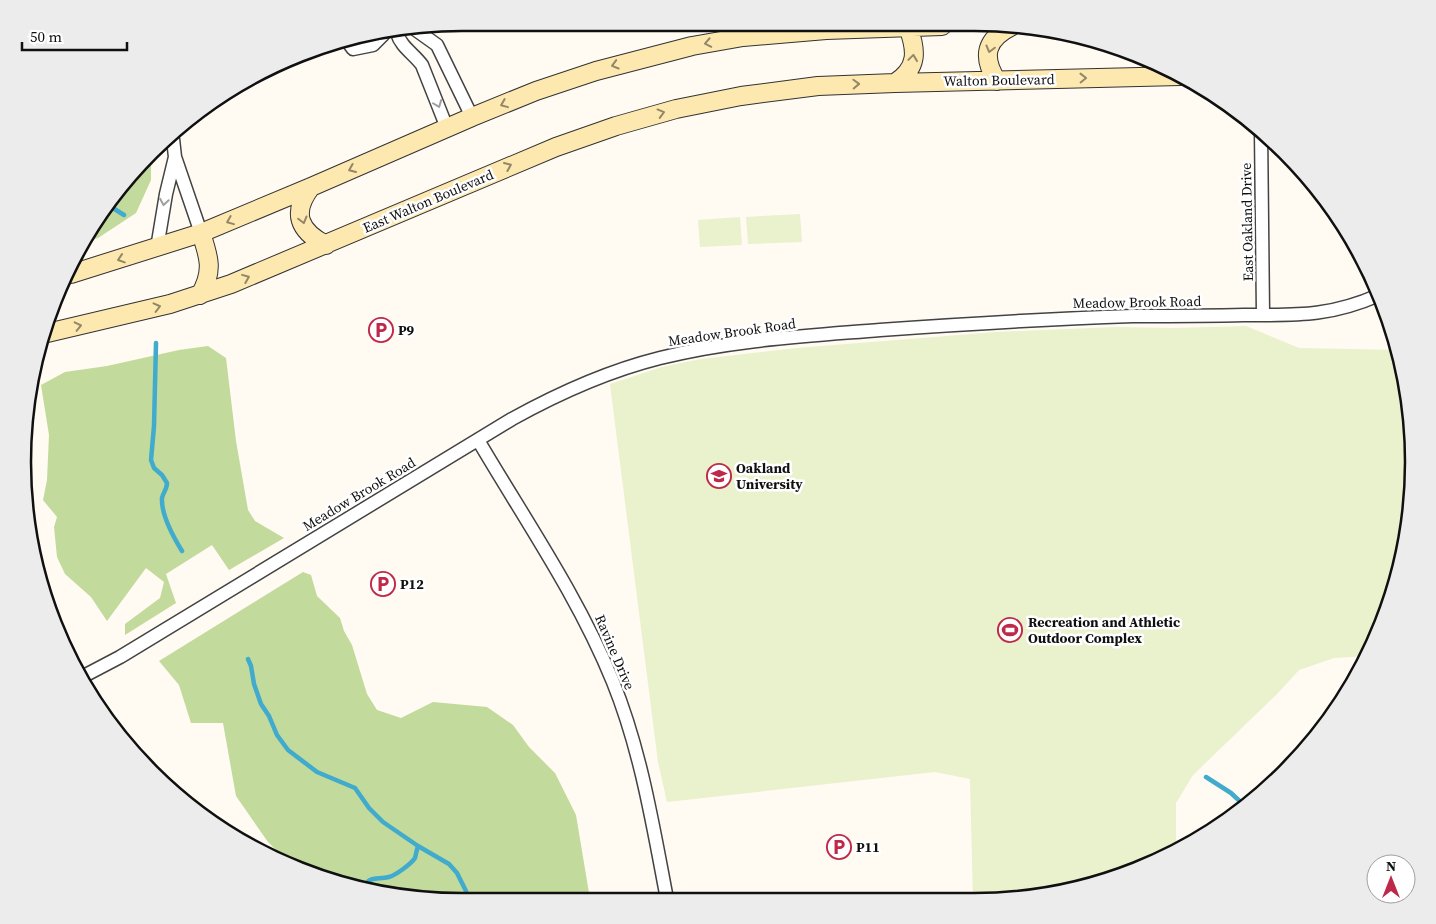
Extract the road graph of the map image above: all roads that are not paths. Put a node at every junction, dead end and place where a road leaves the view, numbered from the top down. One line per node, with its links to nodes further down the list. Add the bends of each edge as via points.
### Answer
1 (743, 31): 14 (main road, one-way to 14, via 596,71)
2 (910, 31): 12 (main road, one-way to 2, via 904,77 913,62 914,45)
3 (1003, 32): 11 (main road, one-way to 11, via 995,37 988,52 990,67)
4 (421, 33): 8 (street, via 437,45)
5 (399, 36): 9 (street, via 404,48 416,57)
6 (379, 40): 7 (street, via 373,45 354,49)
7 (351, 46)
8 (445, 63): 9 (street); 14 (street)
9 (426, 73): 15 (street, one-way to 15)
10 (1166, 76): 11 (main road, Walton Boulevard, one-way to 10)
11 (997, 80): 12 (main road, Walton Boulevard)
12 (895, 83): 13 (main road, Walton Boulevard, one-way to 12)
13 (818, 86): 21 (main road, East Walton Boulevard, one-way to 13, via 532,156 616,126 714,100)
14 (472, 116): 15 (main road)
15 (447, 128): 19 (main road, one-way to 19)
16 (1261, 141): 26 (street, East Oakland Drive)
17 (174, 142): 18 (street)
18 (176, 157): 20 (street); 22 (street, one-way to 22)
19 (311, 187): 20 (main road, one-way to 20); 21 (main road, one-way to 21, via 301,202 301,218 307,232)
20 (201, 233): 22 (main road); 24 (main road, via 210,267)
21 (326, 245): 24 (main road, East Walton Boulevard, one-way to 21)
22 (157, 248): 23 (main road, one-way to 23)
23 (75, 273)
24 (200, 295): 27 (main road, East Walton Boulevard, one-way to 24)
25 (1372, 298): 26 (street, Meadow Brook Road, via 1333,311)
26 (1263, 315): 28 (street, Meadow Brook Road, via 989,322 710,348 659,358 584,383 546,400)
27 (52, 332)
28 (478, 440): 29 (street, Meadow Brook Road); 30 (street, Ravine Drive, via 567,585 614,684 644,781)
29 (87, 674)
30 (666, 893)

